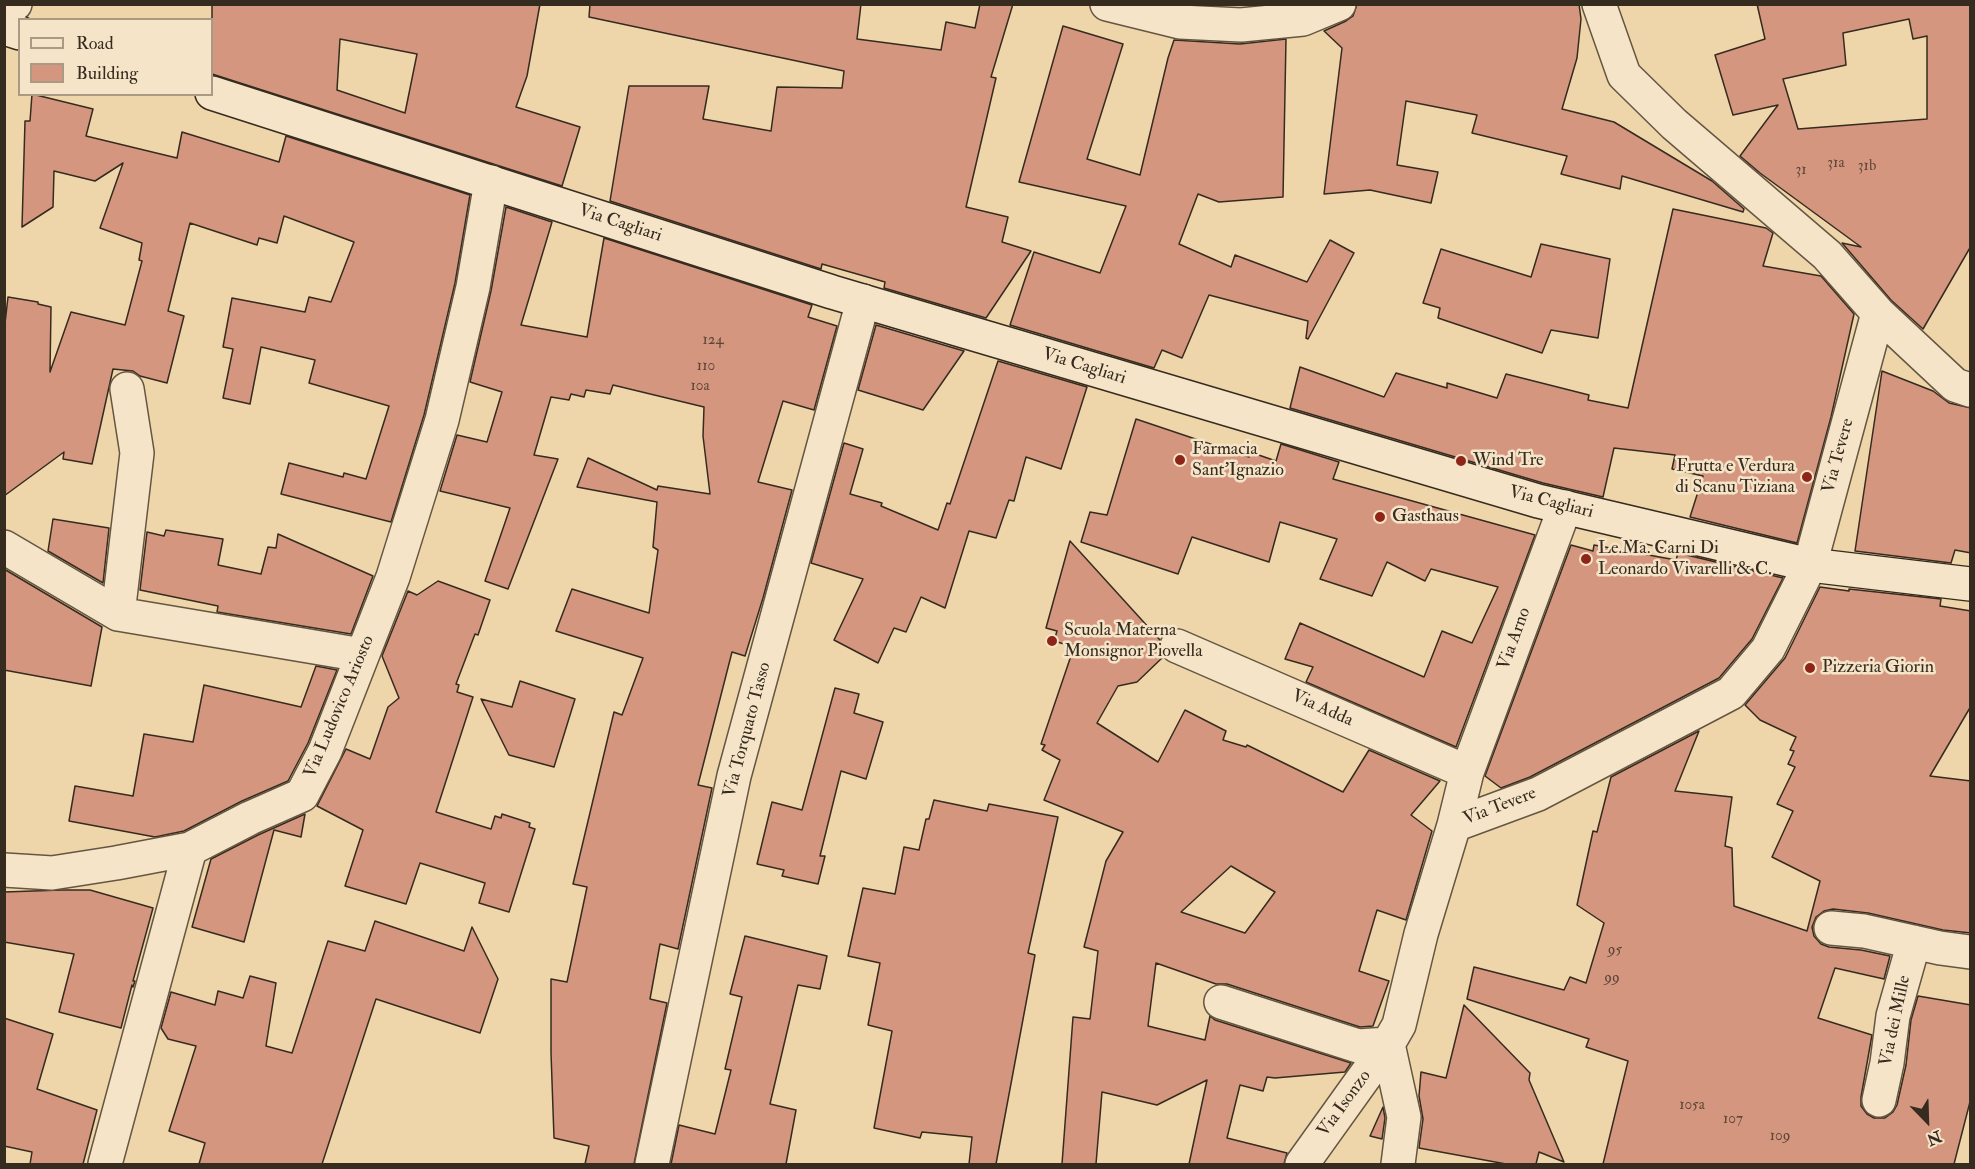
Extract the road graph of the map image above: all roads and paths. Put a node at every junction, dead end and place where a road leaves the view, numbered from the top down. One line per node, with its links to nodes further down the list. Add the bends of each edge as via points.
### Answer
1 (15, 4): 5 (street)
2 (1107, 4): 3 (street, via 1180,22 1241,25 1303,19)
3 (1339, 4)
4 (1599, 4): 9 (street, via 1624,75 1674,124 1827,255)
5 (4, 12)
6 (213, 93): 7 (street, Via Cagliari)
7 (491, 182): 8 (street, Via Cagliari); 18 (street, Via Ludovico Ariosto, via 473,287 442,420 393,577)
8 (863, 301): 12 (street, Via Cagliari); 30 (street, Via Torquato Tasso, via 734,776)
9 (1878, 313): 11 (street, via 1955,385); 14 (street, Via Tevere)
10 (127, 389): 16 (street, via 137,453)
11 (1971, 390)
12 (1564, 507): 14 (street, Via Cagliari); 19 (street, Via Arno)
13 (4, 547): 16 (street)
14 (1810, 565): 15 (street, Via Cagliari); 20 (street, Via Tevere, via 1768,648 1731,693 1538,794)
15 (1971, 584)
16 (118, 614): 18 (street)
17 (1177, 646): 19 (street, Via Adda)
18 (362, 655): 21 (street, Via Ludovico Ariosto, via 326,751 302,795)
19 (1467, 772): 20 (street, Via Tevere)
20 (1454, 825): 27 (street, Via Tevere, via 1420,934 1400,1025)
21 (190, 849): 22 (street, Via Ludovico Ariosto, via 52,873); 29 (street)
22 (4, 870)
23 (1831, 928): 24 (street, via 1864,930)
24 (1914, 942): 25 (street); 28 (street, Via dei Mille, via 1893,1016)
25 (1971, 952)
26 (1221, 1002): 27 (street, via 1358,1046)
27 (1388, 1044): 31 (street, Via Isonzo); 32 (street, via 1404,1117)
28 (1879, 1100)
29 (105, 1164)
30 (652, 1164)
31 (1302, 1164)
32 (1398, 1164)

